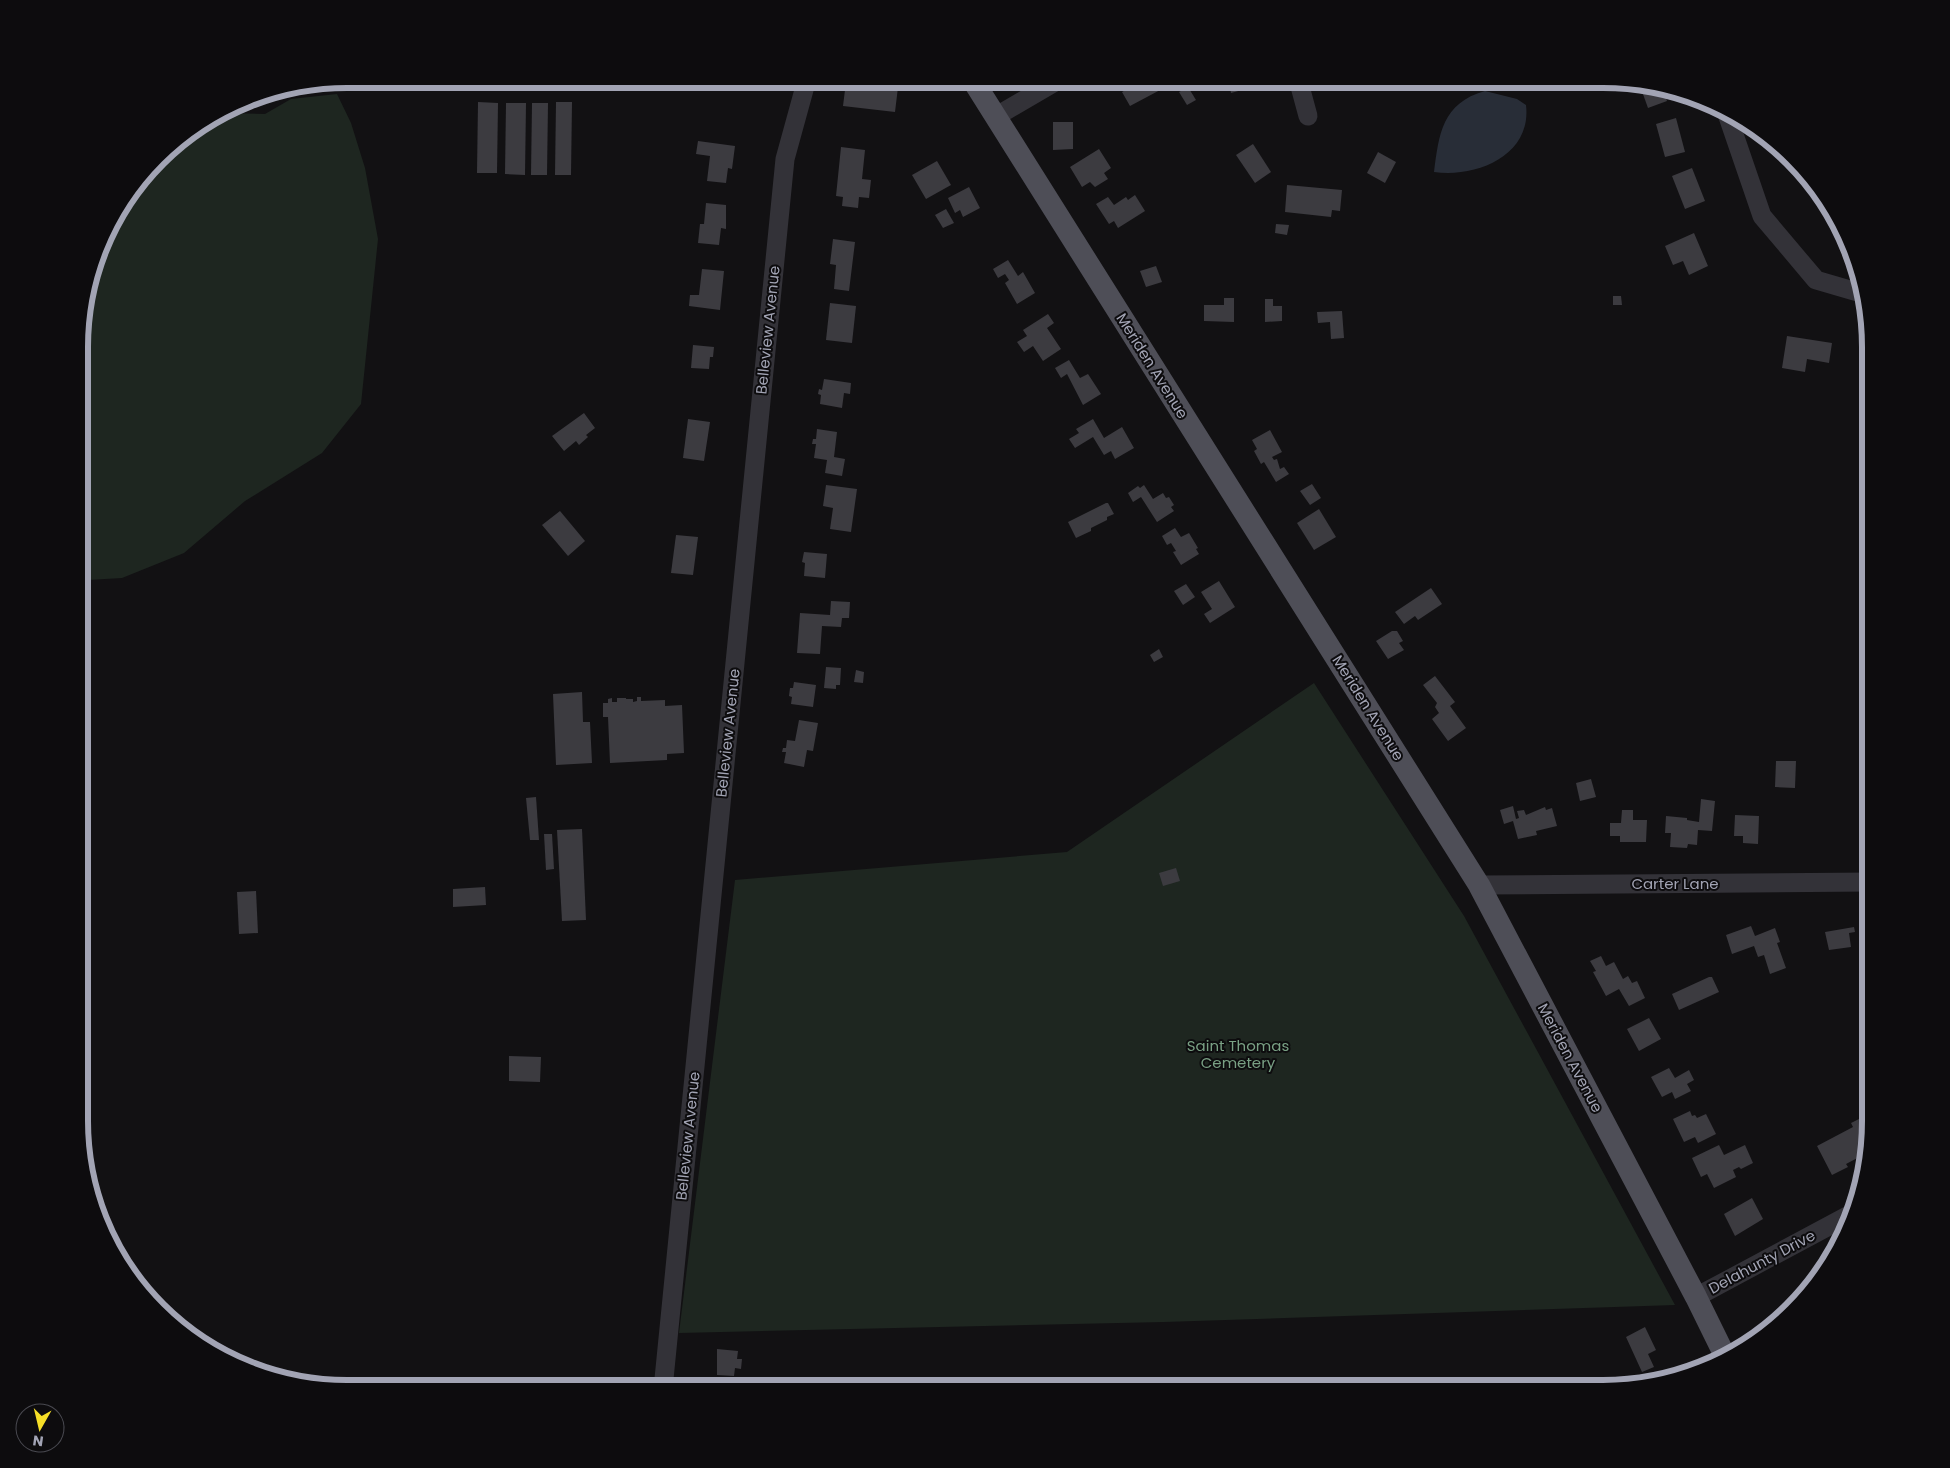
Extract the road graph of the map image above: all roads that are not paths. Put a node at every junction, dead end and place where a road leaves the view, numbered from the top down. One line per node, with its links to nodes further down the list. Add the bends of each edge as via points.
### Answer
1 (805, 87): 14 (street, Belleview Avenue, via 785,159)
2 (977, 87): 6 (main road, Meriden Avenue)
3 (1046, 87): 6 (street)
4 (1300, 87): 5 (street)
5 (1308, 116)
6 (995, 117): 10 (main road, Meriden Avenue)
7 (1729, 120): 8 (street, via 1762,216 1816,280)
8 (1857, 292)
9 (1862, 882): 10 (street, Carter Lane)
10 (1480, 885): 12 (main road, Meriden Avenue)
11 (1844, 1218): 12 (street, Delahunty Drive)
12 (1696, 1297): 13 (main road, Meriden Avenue)
13 (1723, 1351)
14 (664, 1380)

